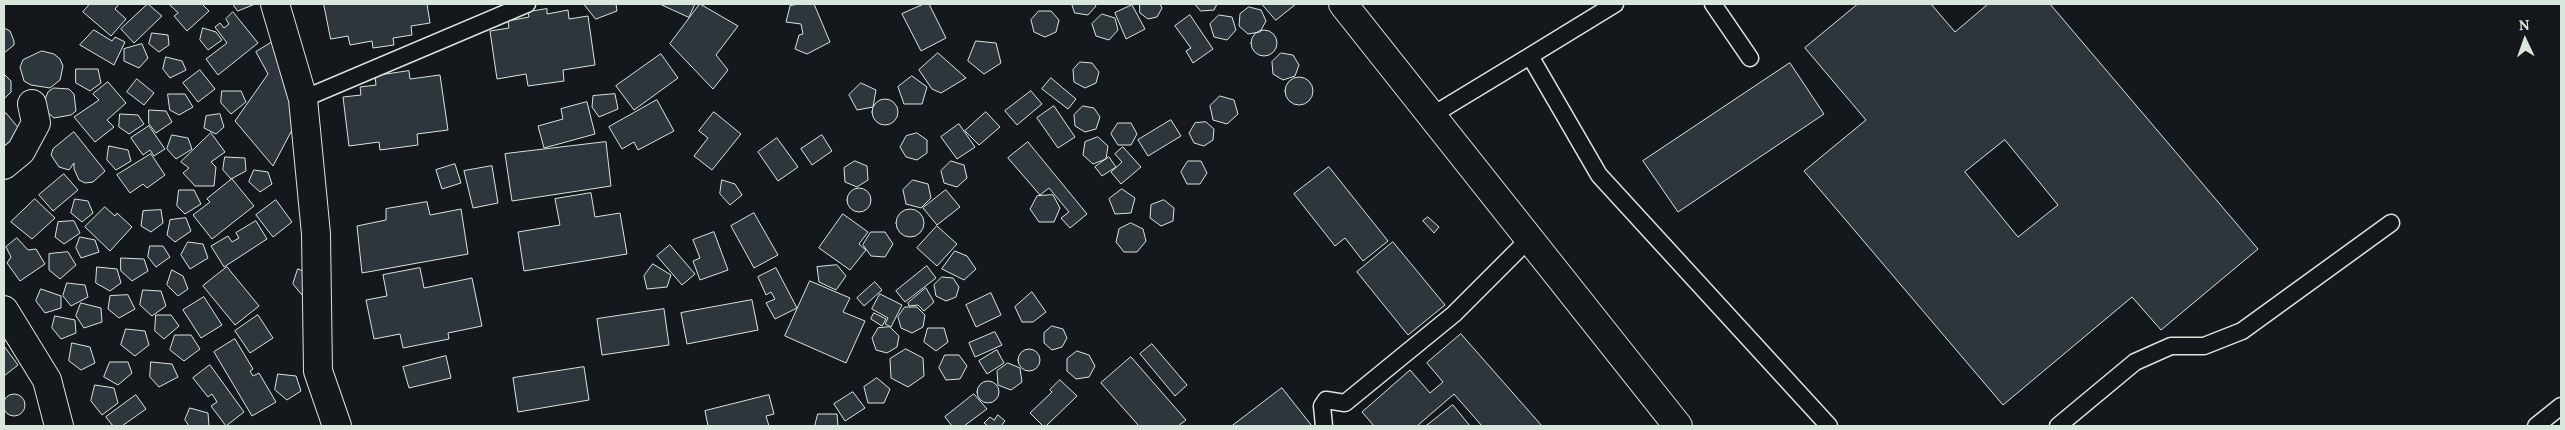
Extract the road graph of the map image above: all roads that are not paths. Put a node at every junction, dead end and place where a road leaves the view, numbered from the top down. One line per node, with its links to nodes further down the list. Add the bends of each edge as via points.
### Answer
1 (275, 4): 8 (street)
2 (527, 4): 8 (lane)
3 (1343, 4): 10 (street)
4 (1615, 4): 6 (lane)
5 (1713, 4): 7 (lane)
6 (1530, 56): 10 (lane); 21 (lane, via 1598,176)
7 (1750, 58)
8 (303, 99): 18 (street, via 316,234 318,371)
9 (32, 104): 11 (street, via 36,123 21,151)
10 (1430, 116): 13 (street)
11 (4, 165)
12 (2390, 223): 16 (lane, via 2242,331 2204,346 2172,346 2135,362)
13 (1528, 240): 19 (lane, via 1454,314 1345,403 1326,400 1322,406); 20 (street)
14 (4, 310): 17 (street, via 47,380)
15 (2561, 406): 22 (lane)
16 (2063, 425)
17 (59, 426)
18 (337, 426)
19 (1324, 426)
20 (1678, 426)
21 (1828, 426)
22 (2536, 426)

